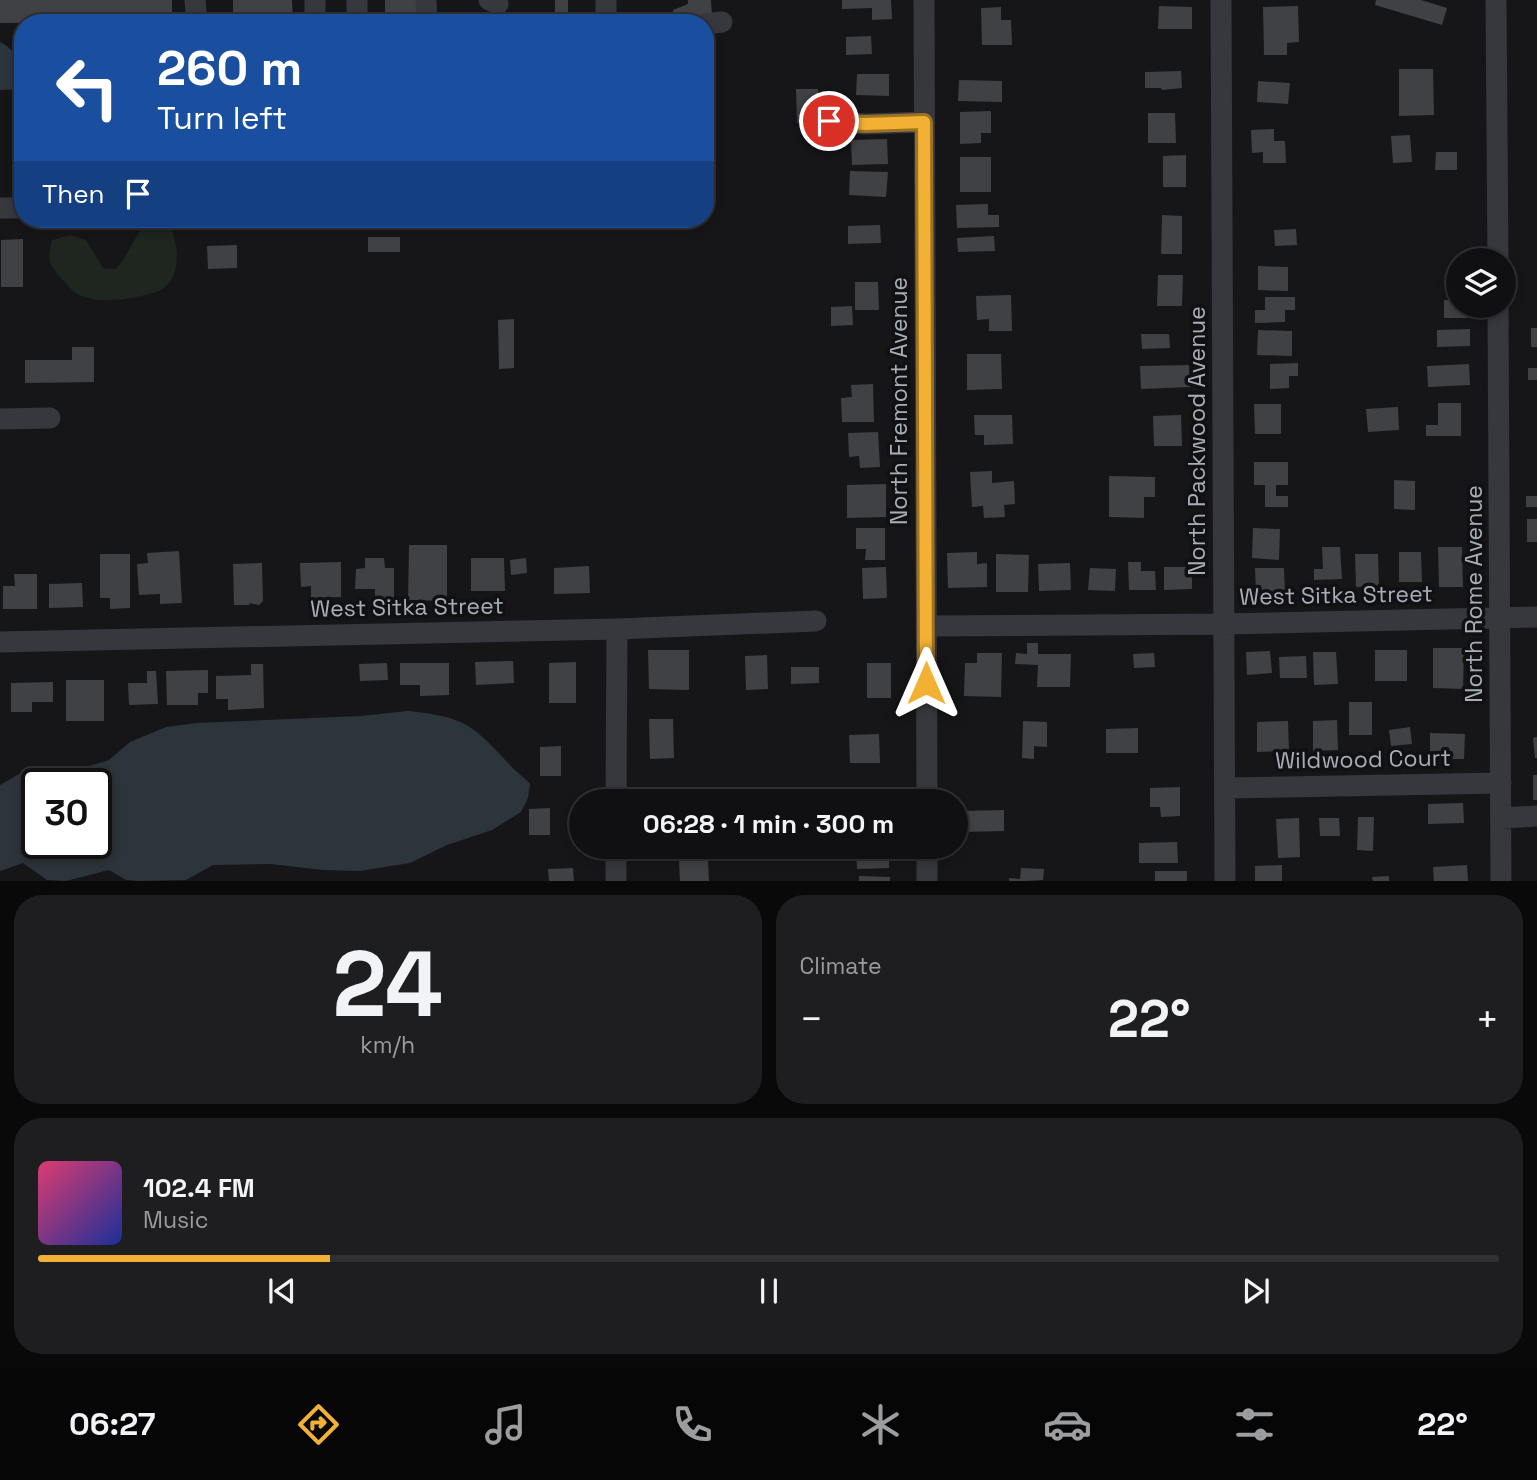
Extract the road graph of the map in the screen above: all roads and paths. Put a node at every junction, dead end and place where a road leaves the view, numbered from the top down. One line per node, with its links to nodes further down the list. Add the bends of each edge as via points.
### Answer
1 (924, 0): 5 (street, North Fremont Avenue)
2 (1221, 0): 13 (street, North Packwood Avenue)
3 (1496, 0): 6 (street)
4 (829, 121): 5 (street)
5 (924, 122): 14 (street, North Fremont Avenue)
6 (1498, 248)
7 (1498, 318): 11 (street, North Rome Avenue)
8 (50, 418): 9 (street)
9 (0, 419)
10 (1537, 617): 11 (street, West Sitka Street)
11 (1500, 618): 13 (street, West Sitka Street); 17 (street, North Rome Avenue)
12 (816, 621): 15 (street, West Sitka Street)
13 (1224, 624): 14 (street, West Sitka Street); 18 (street, North Packwood Avenue)
14 (926, 626): 20 (street, North Fremont Avenue)
15 (617, 629): 16 (street, West Sitka Street); 19 (street)
16 (0, 642)
17 (1501, 783): 18 (street, Wildwood Court); 22 (street, North Rome Avenue)
18 (1225, 788): 27 (street, North Packwood Avenue)
19 (617, 789)
20 (927, 789)
21 (1537, 816): 22 (street)
22 (1501, 818): 28 (street, North Rome Avenue)
23 (616, 859): 25 (street)
24 (927, 859): 26 (street)
25 (616, 881)
26 (927, 881)
27 (1225, 881)
28 (1501, 881)

